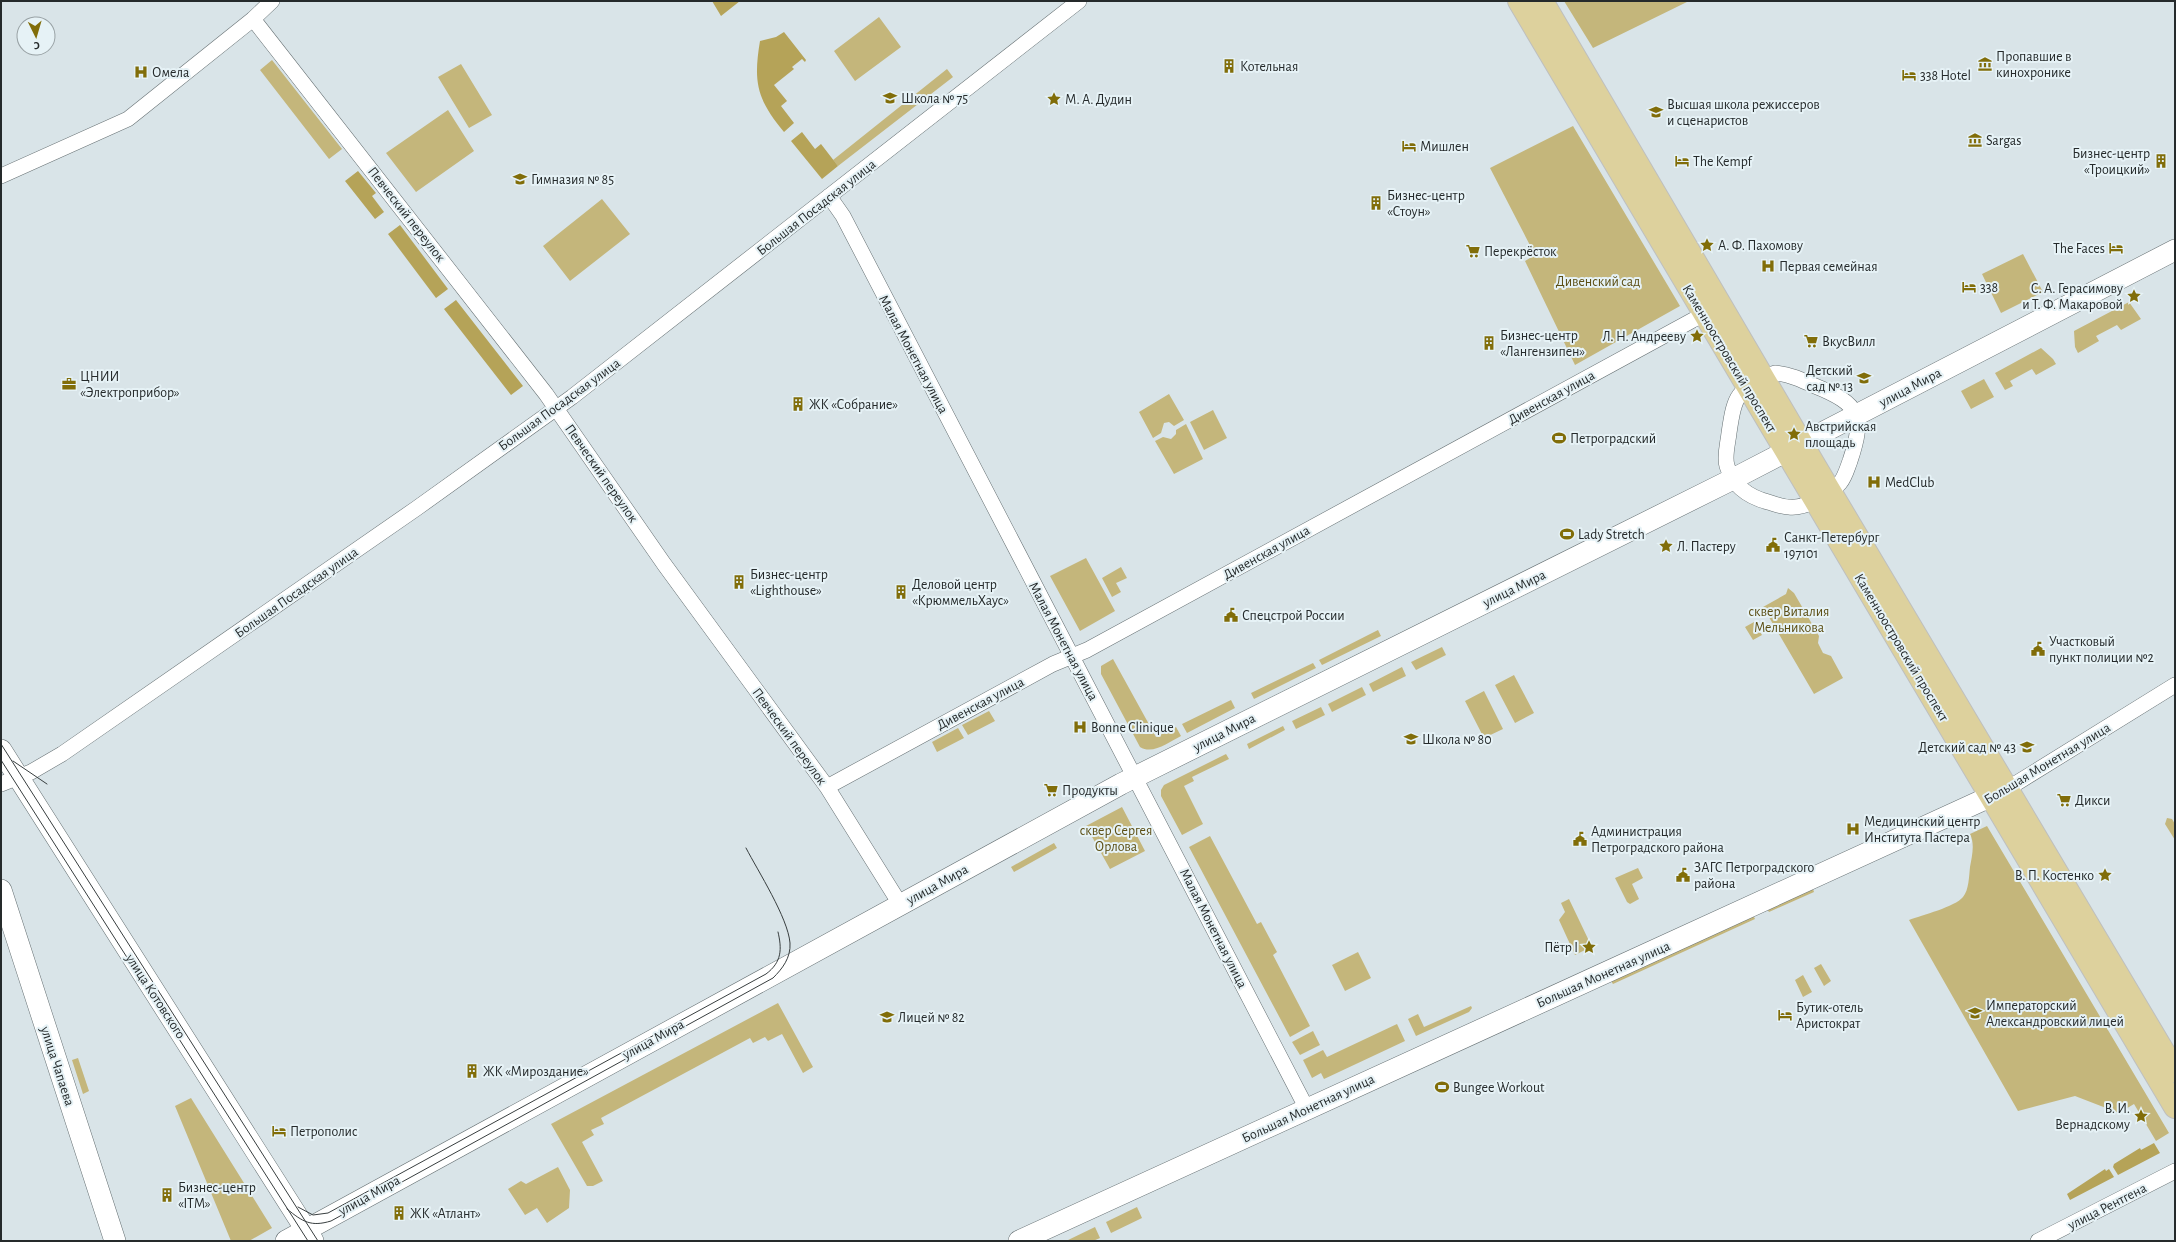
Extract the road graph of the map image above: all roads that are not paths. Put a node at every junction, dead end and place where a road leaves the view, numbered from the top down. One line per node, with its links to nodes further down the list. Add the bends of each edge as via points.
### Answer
1 (272, 1): 5 (street)
2 (1080, 1): 7 (street, Большая Посадская улица)
3 (1519, 1): 9 (main road, Каменноостровский проспект)
4 (1542, 1): 10 (main road, Каменноостровский проспект)
5 (253, 19): 6 (street, via 128,119); 11 (street, Певческий переулок)
6 (1, 176)
7 (829, 196): 11 (street, Большая Посадская улица); 16 (street, Малая Монетная улица, via 843,216)
8 (2175, 250): 12 (street, улица Мира)
9 (1704, 314): 10 (main road, Каменноостровский проспект); 16 (street, Дивенская улица)
10 (1756, 383): 12 (street, via 1775,373 1786,374 1847,401); 13 (main road, Каменноостровский проспект); 14 (street, via 1738,395 1733,406 1726,455)
11 (556, 408): 20 (street, Большая Посадская улица, via 62,754); 21 (street, Певческий переулок, via 664,564)
12 (1856, 415): 13 (street, улица Мира); 15 (street, via 1857,440 1845,474 1839,484)
13 (1794, 447): 14 (street, улица Мира); 15 (main road, Каменноостровский проспект)
14 (1733, 479): 15 (street, via 1753,498 1789,508 1803,506); 19 (street, улица Мира)
15 (1823, 496): 22 (main road, Каменноостровский проспект)
16 (1072, 656): 19 (street, Малая Монетная улица); 21 (street, Дивенская улица)
17 (2175, 685): 22 (street, Большая Монетная улица)
18 (1, 750): 20 (street, улица Котовского)
19 (1136, 776): 24 (street, улица Мира); 27 (street, Малая Монетная улица)
20 (10, 781): 29 (street, улица Котовского)
21 (827, 786): 24 (street, Певческий переулок)
22 (1999, 793): 25 (main road, Каменноостровский проспект); 26 (main road, Каменноостровский проспект); 27 (street, Большая Монетная улица)
23 (1, 890): 30 (street, улица Чапаева)
24 (900, 904): 29 (street, улица Мира)
25 (2175, 1071)
26 (2175, 1107)
27 (1307, 1109): 32 (street, Большая Монетная улица)
28 (2175, 1172): 33 (street, улица Рентгена)
29 (309, 1236): 31 (street, улица Мира)
30 (115, 1241)
31 (286, 1241)
32 (1019, 1241)
33 (2038, 1241)

